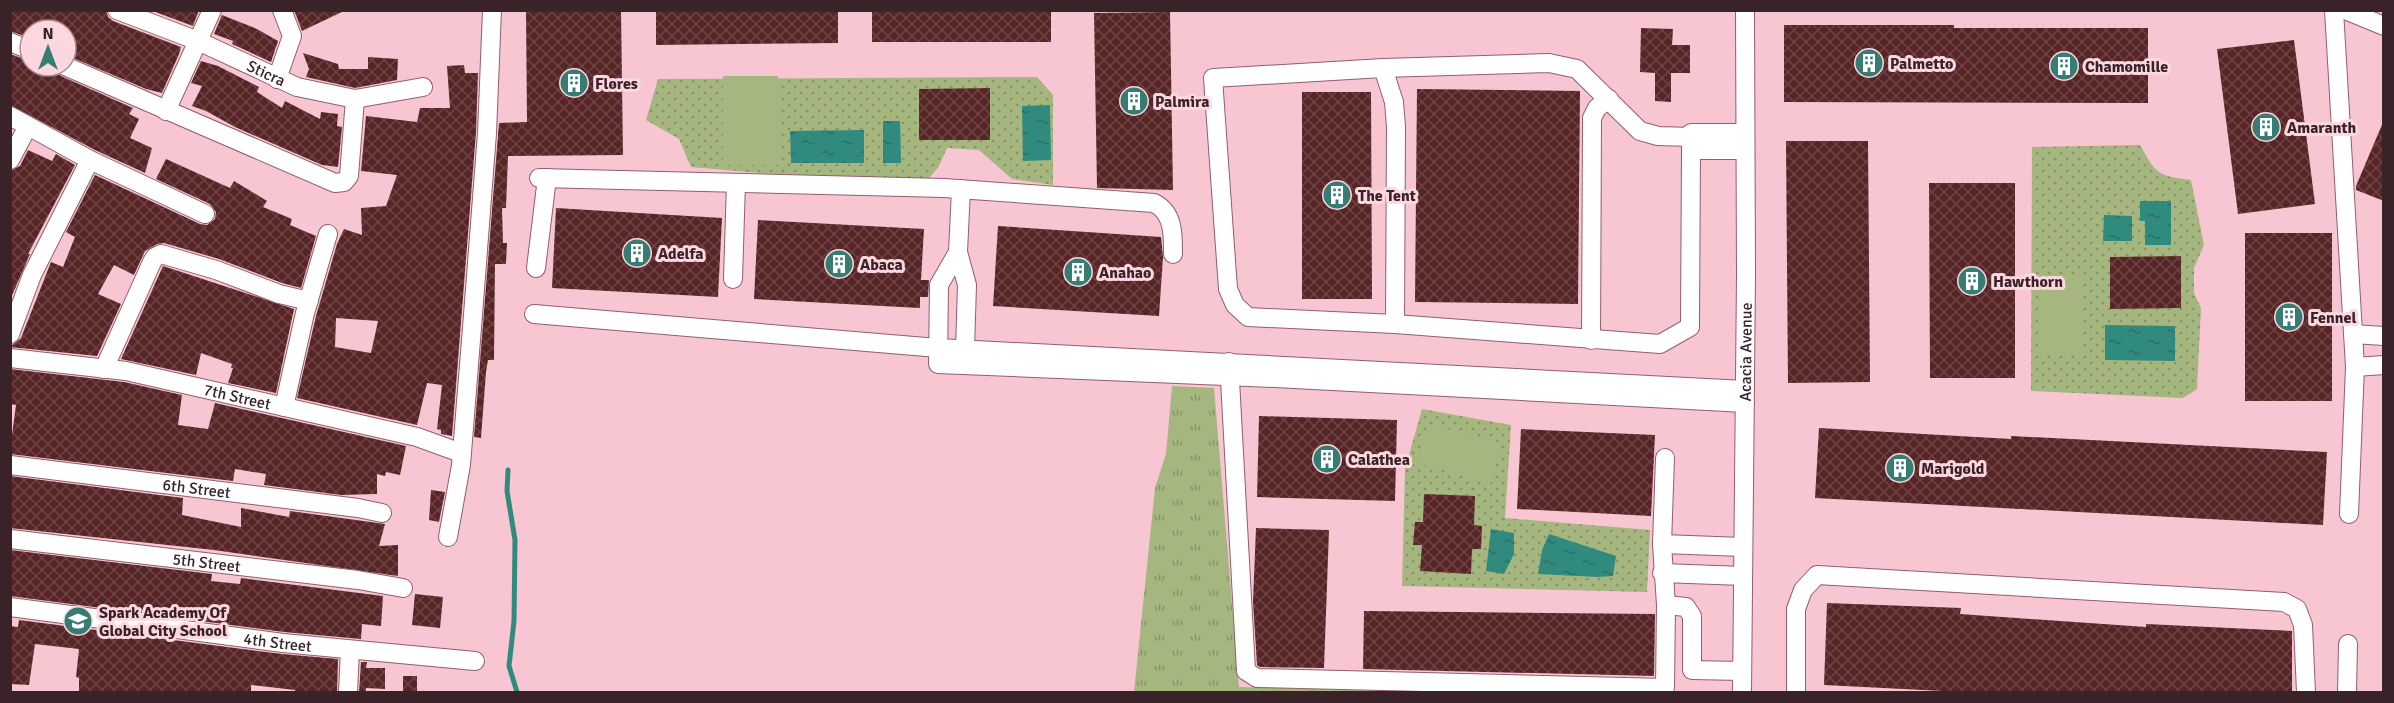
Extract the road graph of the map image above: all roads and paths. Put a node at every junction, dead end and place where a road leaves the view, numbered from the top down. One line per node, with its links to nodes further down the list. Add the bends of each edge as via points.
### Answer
1 (117, 10): 9 (street, Sticra)
2 (212, 10): 9 (street)
3 (282, 10): 12 (street, via 292,36)
4 (492, 10): 47 (street, via 486,144)
5 (1745, 10): 20 (street, Acacia Avenue)
6 (2334, 10): 35 (street)
7 (2345, 10): 8 (street)
8 (2384, 26)
9 (198, 41): 12 (street, Sticra); 16 (street)
10 (1383, 68): 15 (street, via 1550,63 1576,69); 33 (street, via 1394,102 1396,127); 33 (street, via 1214,78 1228,289 1235,305 1248,317)
11 (78, 72): 16 (street)
12 (277, 79): 14 (street, Sticra)
13 (423, 87): 14 (street, Sticra)
14 (354, 99): 16 (street, via 350,176 335,183)
15 (1609, 99): 19 (street, via 1640,131); 37 (street, via 1592,117)
16 (166, 111)
17 (10, 117): 18 (street)
18 (28, 126): 21 (street); 22 (street)
19 (1691, 140): 20 (street); 37 (street, via 1690,327 1660,344)
20 (1745, 142): 45 (street, Acacia Avenue)
21 (10, 160)
22 (90, 160): 25 (street); 34 (street, via 32,275)
23 (736, 183): 24 (street); 29 (street, via 543,178); 30 (street)
24 (961, 189): 27 (street); 28 (street, via 1154,203 1169,216)
25 (205, 214)
26 (328, 234): 31 (street)
27 (958, 252): 38 (street, via 939,285); 39 (street, via 967,285)
28 (1173, 254)
29 (536, 268)
30 (733, 279)
31 (309, 301): 43 (street, via 161,254 152,262); 46 (street)
32 (534, 314): 38 (street)
33 (1395, 324): 37 (street)
34 (10, 334)
35 (2353, 334): 36 (street); 42 (street)
36 (2384, 336)
37 (1591, 340)
38 (938, 348): 39 (street); 44 (street, via 938,364)
39 (965, 349): 44 (street)
40 (10, 358): 43 (street, 7th Street)
41 (2384, 365): 42 (street)
42 (2355, 367): 51 (street)
43 (104, 369): 46 (street, 7th Street)
44 (1229, 369): 45 (street); 59 (street, via 1246,671 1257,678 1665,688)
45 (1744, 397): 55 (street, Acacia Avenue)
46 (284, 408): 47 (street, 7th Street, via 417,437)
47 (461, 453): 52 (street)
48 (1665, 458): 54 (street)
49 (10, 465): 50 (street, 6th Street)
50 (382, 513)
51 (2349, 514)
52 (448, 537)
53 (10, 539): 58 (street, 5th Street)
54 (1662, 544): 55 (street); 56 (street)
55 (1743, 547): 57 (street, Acacia Avenue)
56 (1662, 573): 57 (street); 59 (street)
57 (1743, 576): 64 (street, Acacia Avenue)
58 (403, 588)
59 (1666, 605): 64 (street, via 1686,607 1692,616 1692,670)
60 (10, 607): 62 (street, 4th Street)
61 (2348, 644): 69 (street)
62 (350, 650): 63 (street, 4th Street); 65 (street)
63 (475, 661)
64 (1742, 672): 66 (street, Acacia Avenue)
65 (348, 693)
66 (1742, 693)
67 (1796, 693): 68 (street, via 1796,609 1803,590 1817,575 2284,602 2297,609 2303,625)
68 (2306, 693)
69 (2347, 693)

